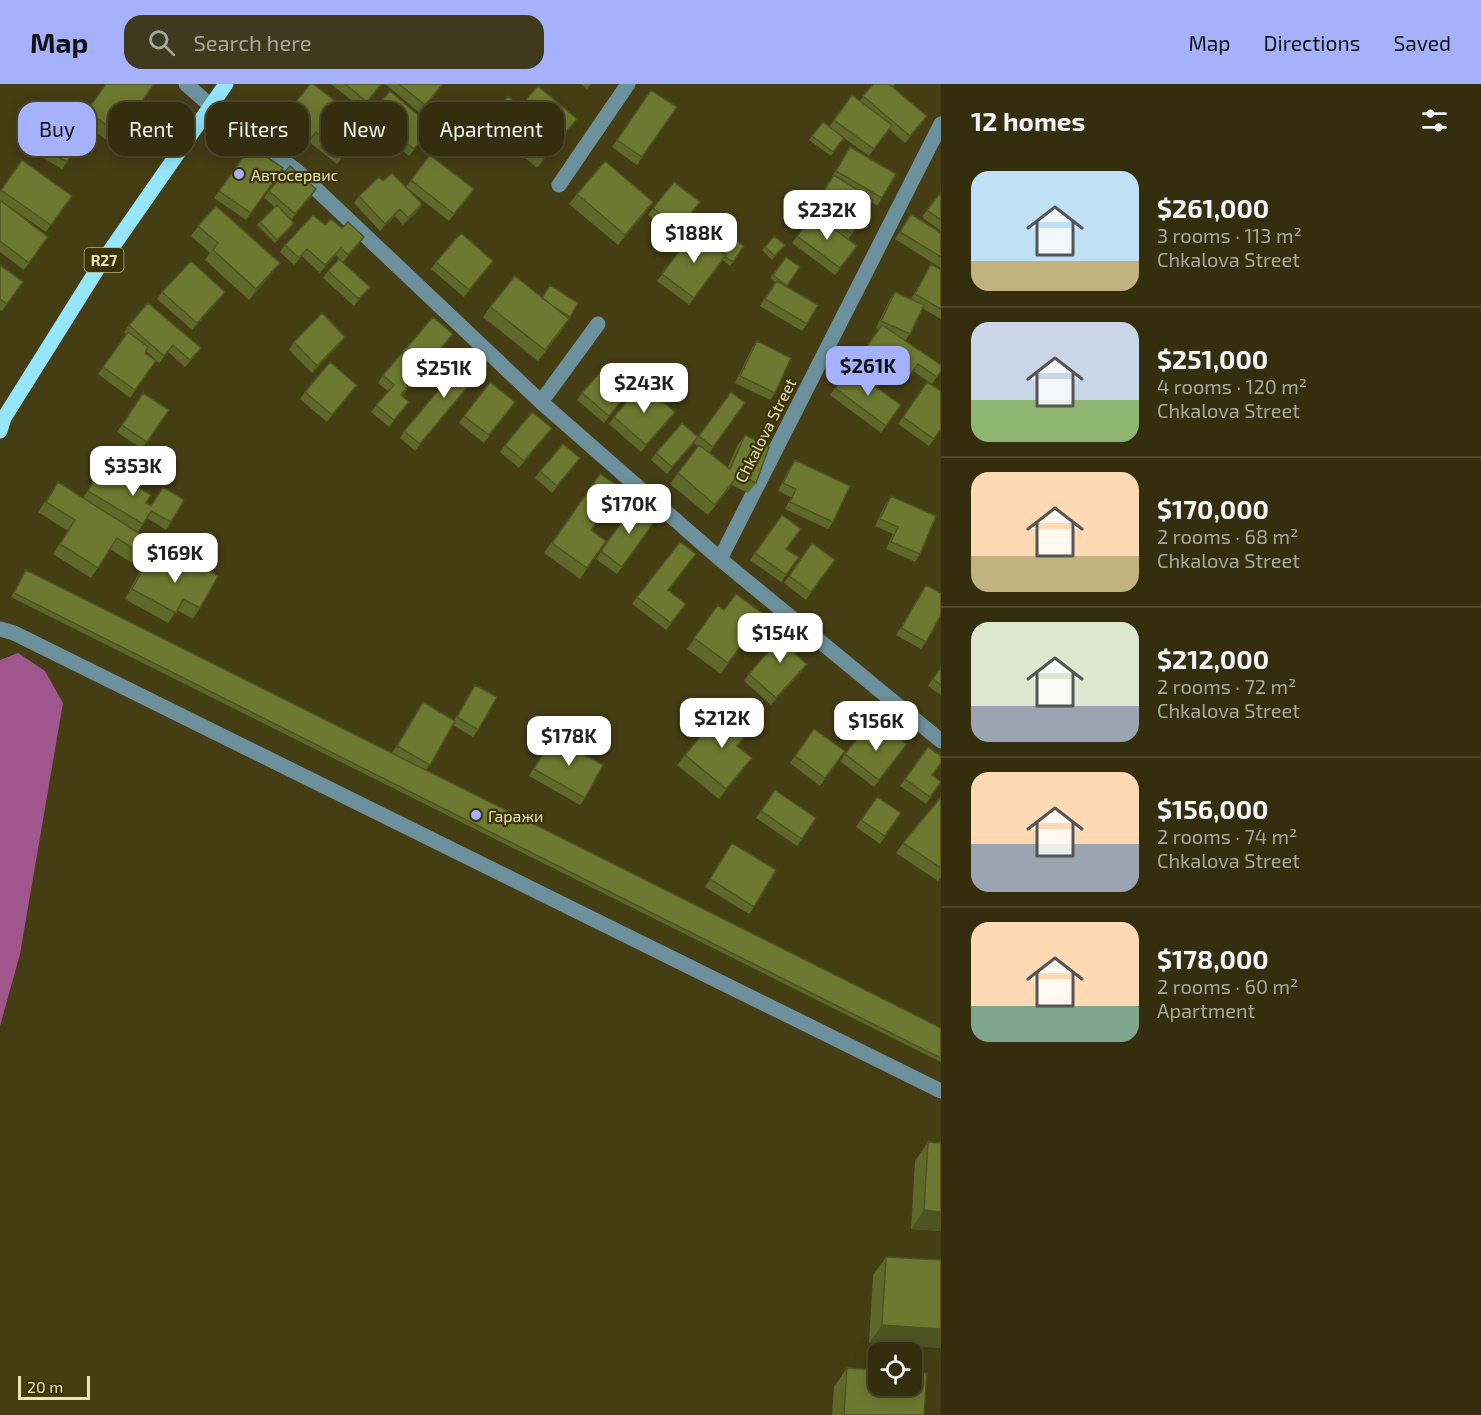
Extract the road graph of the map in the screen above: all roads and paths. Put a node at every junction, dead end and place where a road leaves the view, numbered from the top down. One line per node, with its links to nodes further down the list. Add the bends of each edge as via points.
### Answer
1 (186, 84): 4 (street)
2 (226, 84): 5 (main road, R27)
3 (628, 84): 9 (street)
4 (206, 102)
5 (213, 102)
6 (206, 112): 12 (main road, R27, via 98,268)
7 (941, 124): 13 (street, Chkalova Street)
8 (277, 156): 11 (street)
9 (559, 185)
10 (598, 324): 11 (street)
11 (541, 402): 13 (street)
12 (1, 424)
13 (720, 559): 15 (street)
14 (0, 629): 16 (street)
15 (941, 741)
16 (941, 1091)

